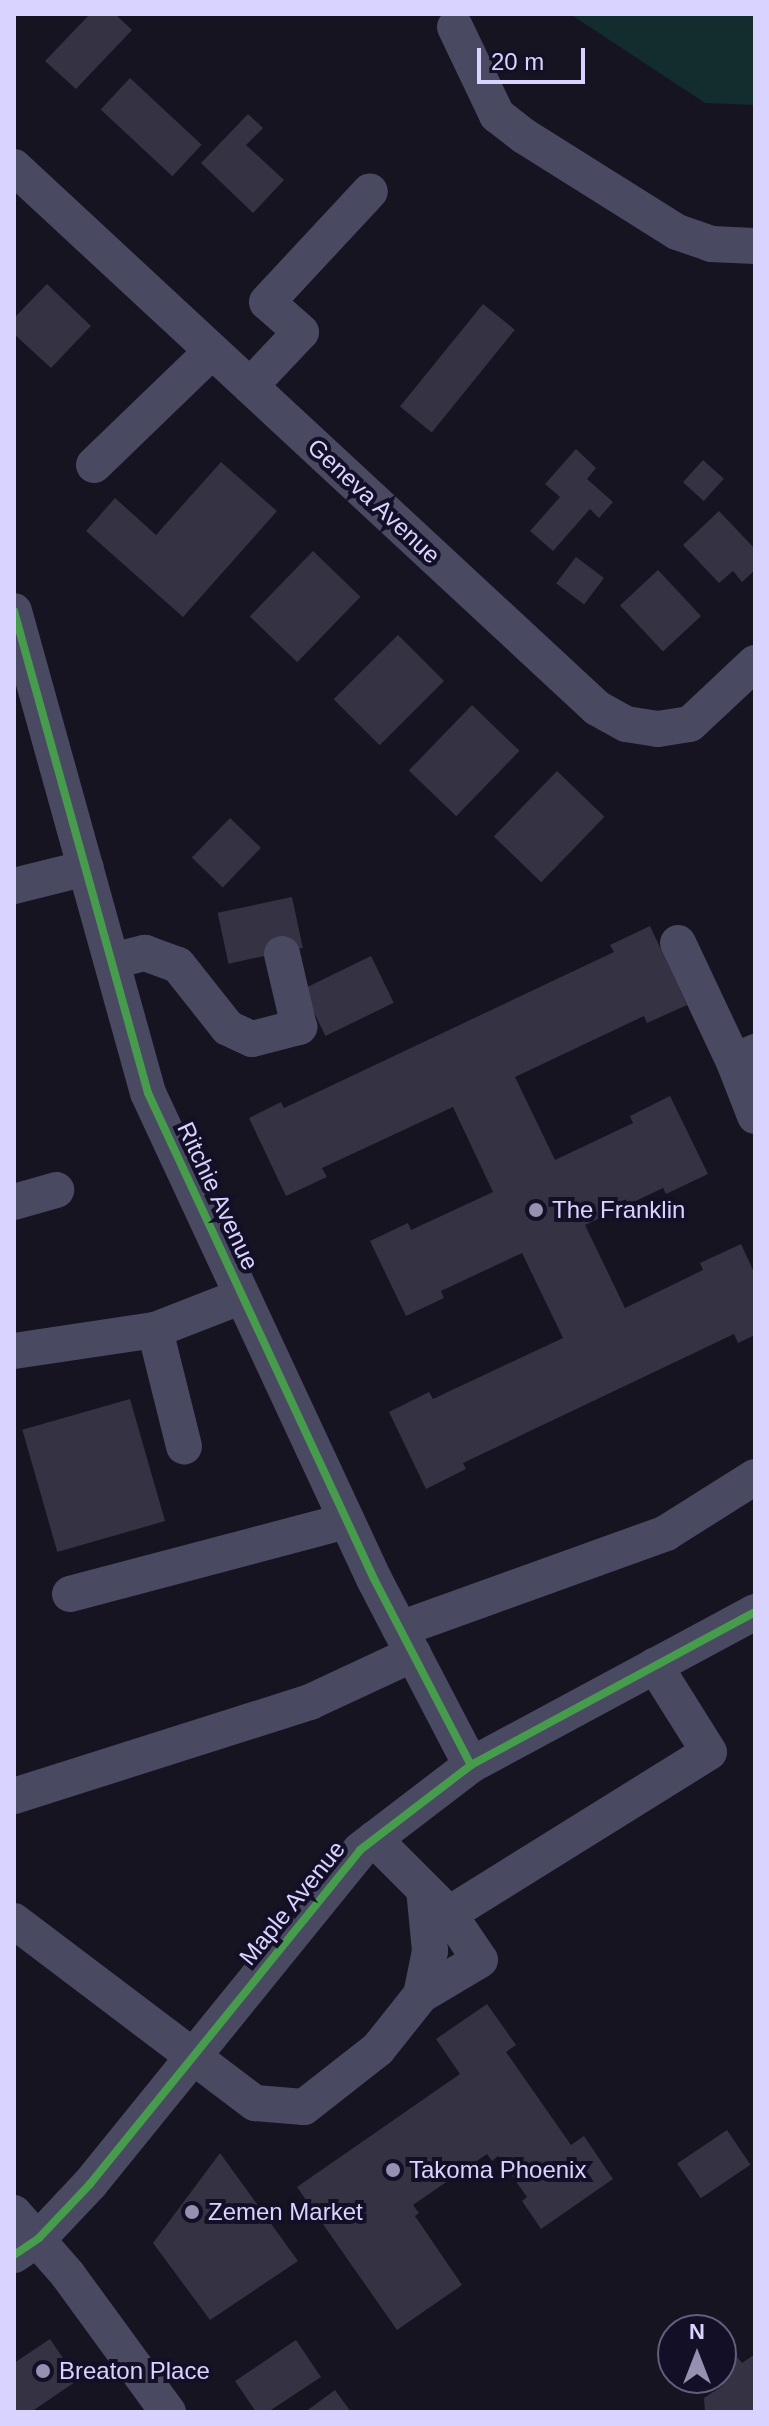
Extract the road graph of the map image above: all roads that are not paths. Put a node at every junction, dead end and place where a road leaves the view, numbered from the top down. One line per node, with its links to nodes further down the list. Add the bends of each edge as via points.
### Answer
1 (455, 27): 4 (street, via 497,115 524,136 677,232 711,244)
2 (14, 167): 5 (street, Geneva Avenue)
3 (370, 191): 6 (street, via 267,302 301,332)
4 (755, 246)
5 (212, 351): 6 (street, Geneva Avenue); 7 (street)
6 (250, 386): 10 (street, Geneva Avenue, via 606,714 626,724 658,729 690,724)
7 (94, 465)
8 (14, 611): 9 (street, Ritchie Avenue)
9 (21, 653): 11 (street, Ritchie Avenue)
10 (755, 663)
11 (86, 868): 12 (street); 15 (street, Ritchie Avenue)
12 (14, 886)
13 (678, 943): 16 (street)
14 (282, 954): 15 (street, via 299,1027 252,1039 228,1028 178,965 145,953)
15 (112, 961): 20 (street, Ritchie Avenue, via 148,1093)
16 (745, 1057): 17 (street)
17 (755, 1116)
18 (56, 1190): 19 (street)
19 (14, 1202)
20 (242, 1296): 21 (street); 25 (street, Ritchie Avenue)
21 (155, 1330): 22 (street); 23 (street)
22 (14, 1351)
23 (184, 1446)
24 (755, 1477): 28 (street, via 666,1533)
25 (347, 1521): 26 (street); 28 (street, Ritchie Avenue)
26 (70, 1594)
27 (749, 1626): 29 (street, Maple Avenue)
28 (407, 1642): 30 (street, Ritchie Avenue); 31 (street, via 310,1702)
29 (655, 1666): 30 (street, Maple Avenue); 34 (street, via 709,1752)
30 (471, 1765): 32 (street, Maple Avenue)
31 (14, 1796)
32 (374, 1839): 33 (street); 37 (street, Maple Avenue)
33 (424, 1889): 34 (street); 36 (street, via 430,1951)
34 (449, 1914): 36 (street, via 480,1960)
35 (14, 1921): 37 (street)
36 (421, 1995): 37 (street, via 378,2049 304,2107 255,2103)
37 (193, 2057): 39 (street, Maple Avenue)
38 (14, 2213): 39 (street)
39 (27, 2247): 40 (street)
40 (168, 2412)

